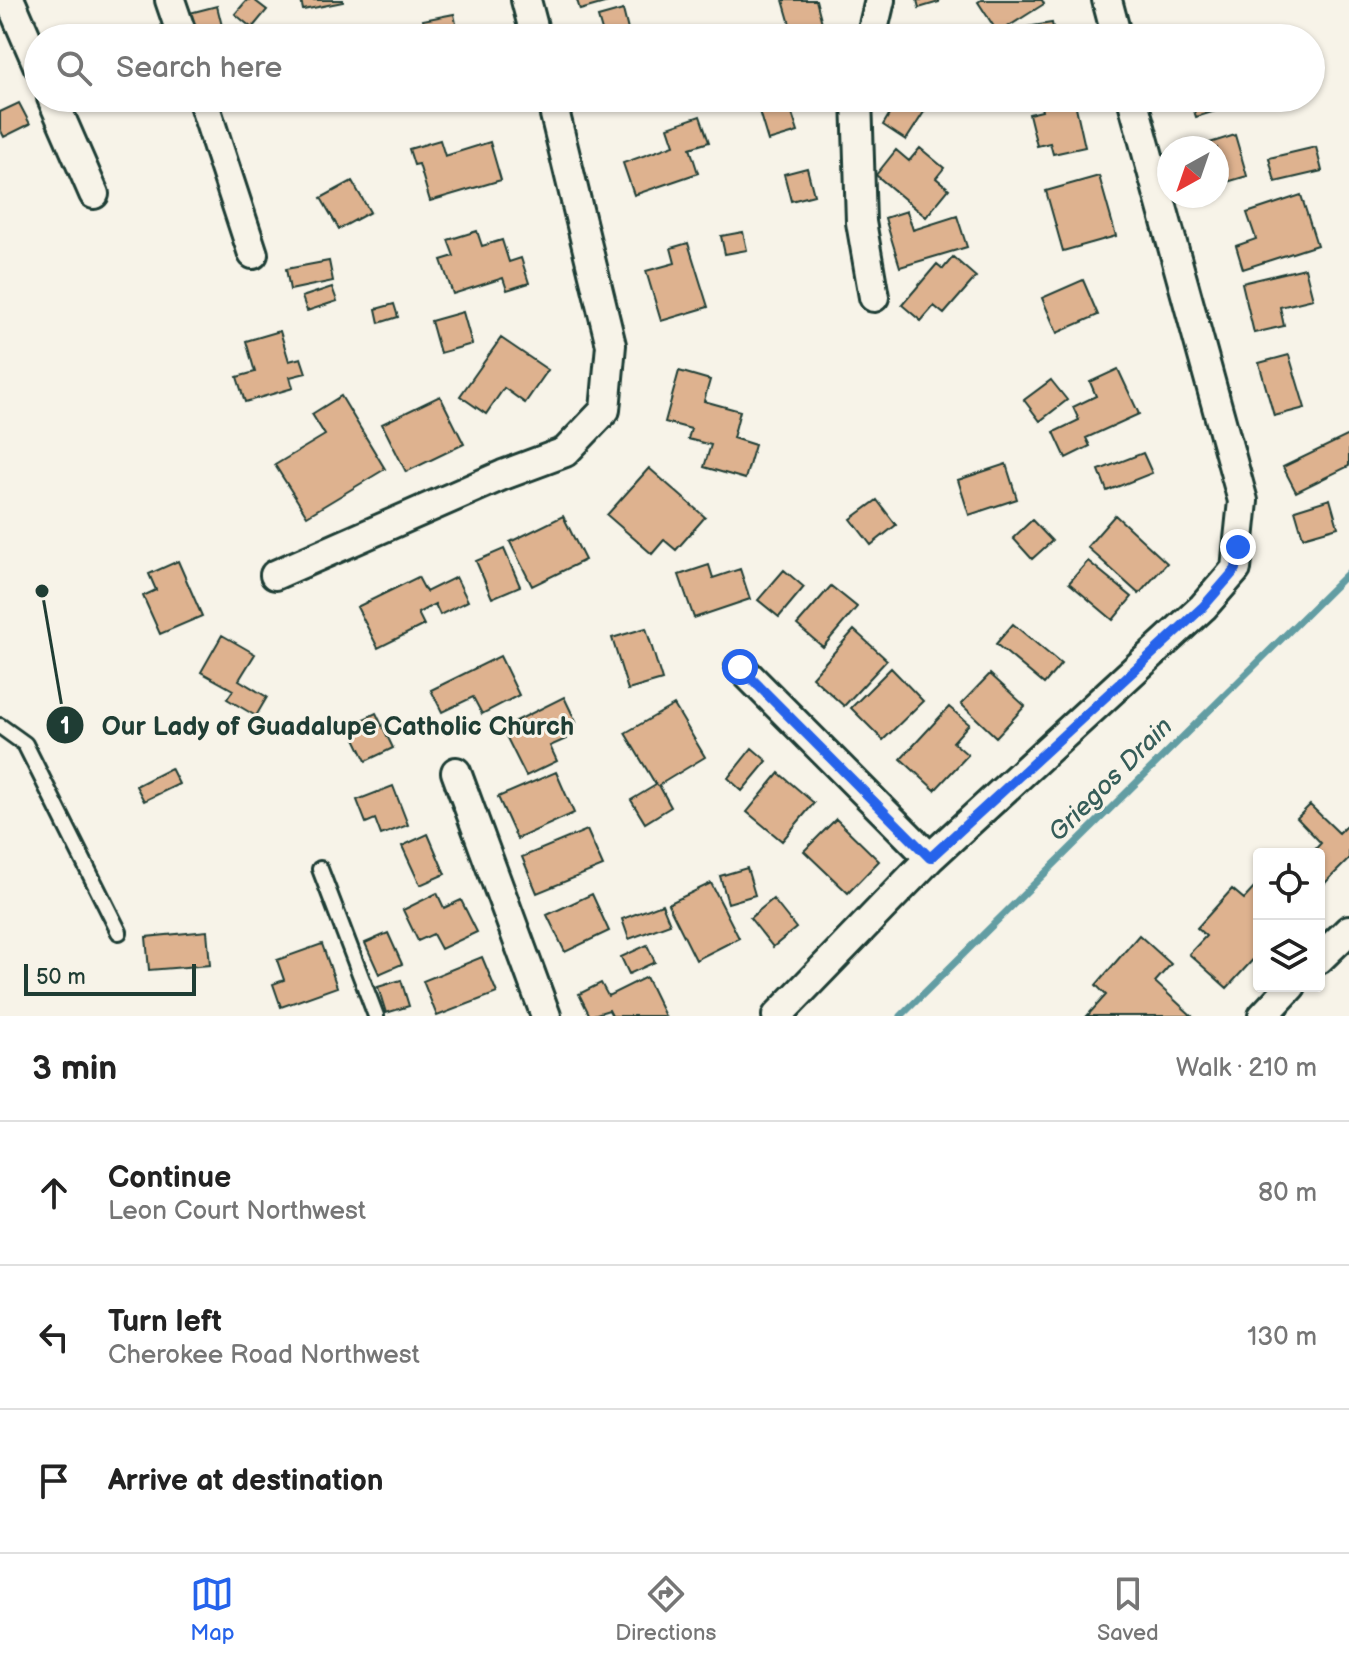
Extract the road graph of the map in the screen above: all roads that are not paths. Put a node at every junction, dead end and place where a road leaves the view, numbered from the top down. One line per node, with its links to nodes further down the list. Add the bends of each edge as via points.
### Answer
1 (6, 0): 10 (street)
2 (170, 0): 6 (street)
3 (526, 0): 7 (street)
4 (880, 0): 8 (street)
5 (1107, 0): 9 (street)
6 (178, 24)
7 (532, 24)
8 (874, 24)
9 (1113, 24)
10 (24, 33)
11 (58, 112): 16 (street)
12 (207, 112): 17 (street)
13 (554, 112): 19 (street, via 611,345 605,410 565,452)
14 (857, 112): 18 (street, via 861,222)
15 (1136, 112): 23 (street, via 1243,501 1236,569 1203,607)
16 (94, 194)
17 (253, 254)
18 (874, 297)
19 (275, 575)
20 (740, 667): 23 (street)
21 (0, 726): 26 (lane, via 25,744)
22 (456, 772): 30 (street)
23 (930, 858): 31 (street)
24 (320, 869): 29 (lane)
25 (1349, 930): 27 (street)
26 (119, 932)
27 (1325, 953)
28 (1285, 992): 32 (street)
29 (376, 1016)
30 (546, 1016)
31 (777, 1016)
32 (1263, 1016)

